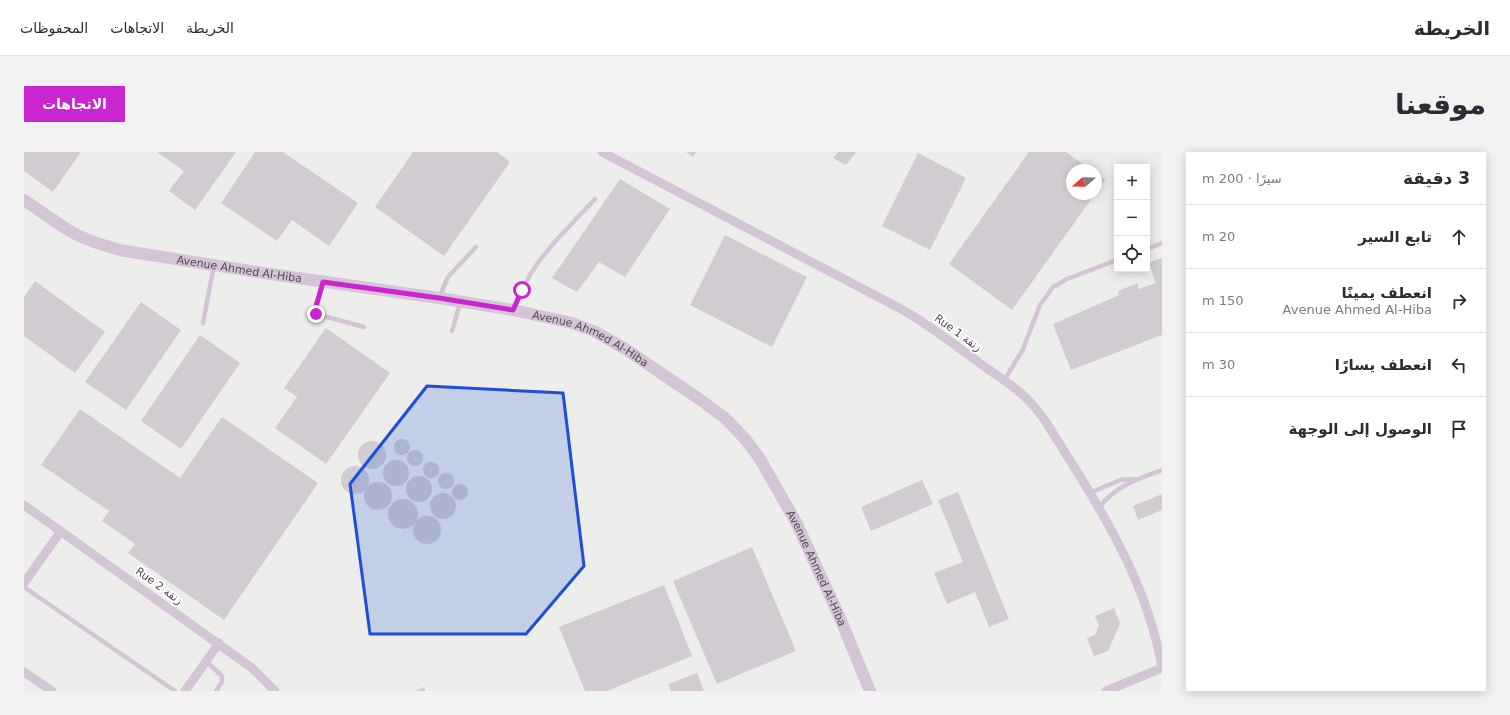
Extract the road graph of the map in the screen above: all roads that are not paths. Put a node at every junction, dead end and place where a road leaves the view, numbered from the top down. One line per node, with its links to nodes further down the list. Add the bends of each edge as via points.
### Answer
1 (602, 152): 16 (street, Rue 1 زنقة, via 891,302 934,329)
2 (595, 199): 12 (lane, via 535,267)
3 (24, 200): 8 (street, Avenue Ahmed Al-Hiba, via 66,229 106,247)
4 (1162, 243): 6 (lane)
5 (476, 247): 10 (lane, via 448,277)
6 (1150, 248)
7 (1114, 261): 16 (lane, via 1053,287 1040,305 1023,349)
8 (214, 265): 9 (street, Avenue Ahmed Al-Hiba); 13 (lane)
9 (323, 282): 10 (street, Avenue Ahmed Al-Hiba); 14 (lane, via 316,314)
10 (439, 298): 11 (street, Avenue Ahmed Al-Hiba)
11 (461, 302): 12 (street, Avenue Ahmed Al-Hiba); 15 (lane)
12 (513, 310): 34 (street, Avenue Ahmed Al-Hiba, via 572,323 596,332 671,379 725,418 746,440 786,503 818,569)
13 (203, 323)
14 (364, 327)
15 (452, 331)
16 (1004, 381): 19 (street, Rue 1 زنقة, via 1024,396 1039,413)
17 (1162, 470): 18 (lane)
18 (1135, 480): 19 (lane, via 1120,480); 21 (lane, via 1110,495)
19 (1090, 492): 21 (street, Rue 1 زنقة)
20 (24, 505): 22 (street, Rue 2 زنقة)
21 (1099, 508): 27 (street, Rue 1 زنقة, via 1141,592 1159,648)
22 (61, 531): 23 (street); 25 (street, Rue 2 زنقة)
23 (24, 583)
24 (24, 587): 30 (lane)
25 (219, 643): 26 (street); 33 (street, Rue 2 زنقة, via 252,668)
26 (206, 661): 31 (street); 32 (lane, via 222,676 222,682)
27 (1162, 668): 35 (street)
28 (24, 672): 29 (street)
29 (52, 691)
30 (176, 691)
31 (185, 691)
32 (216, 691)
33 (275, 691)
34 (870, 691)
35 (1106, 691)

